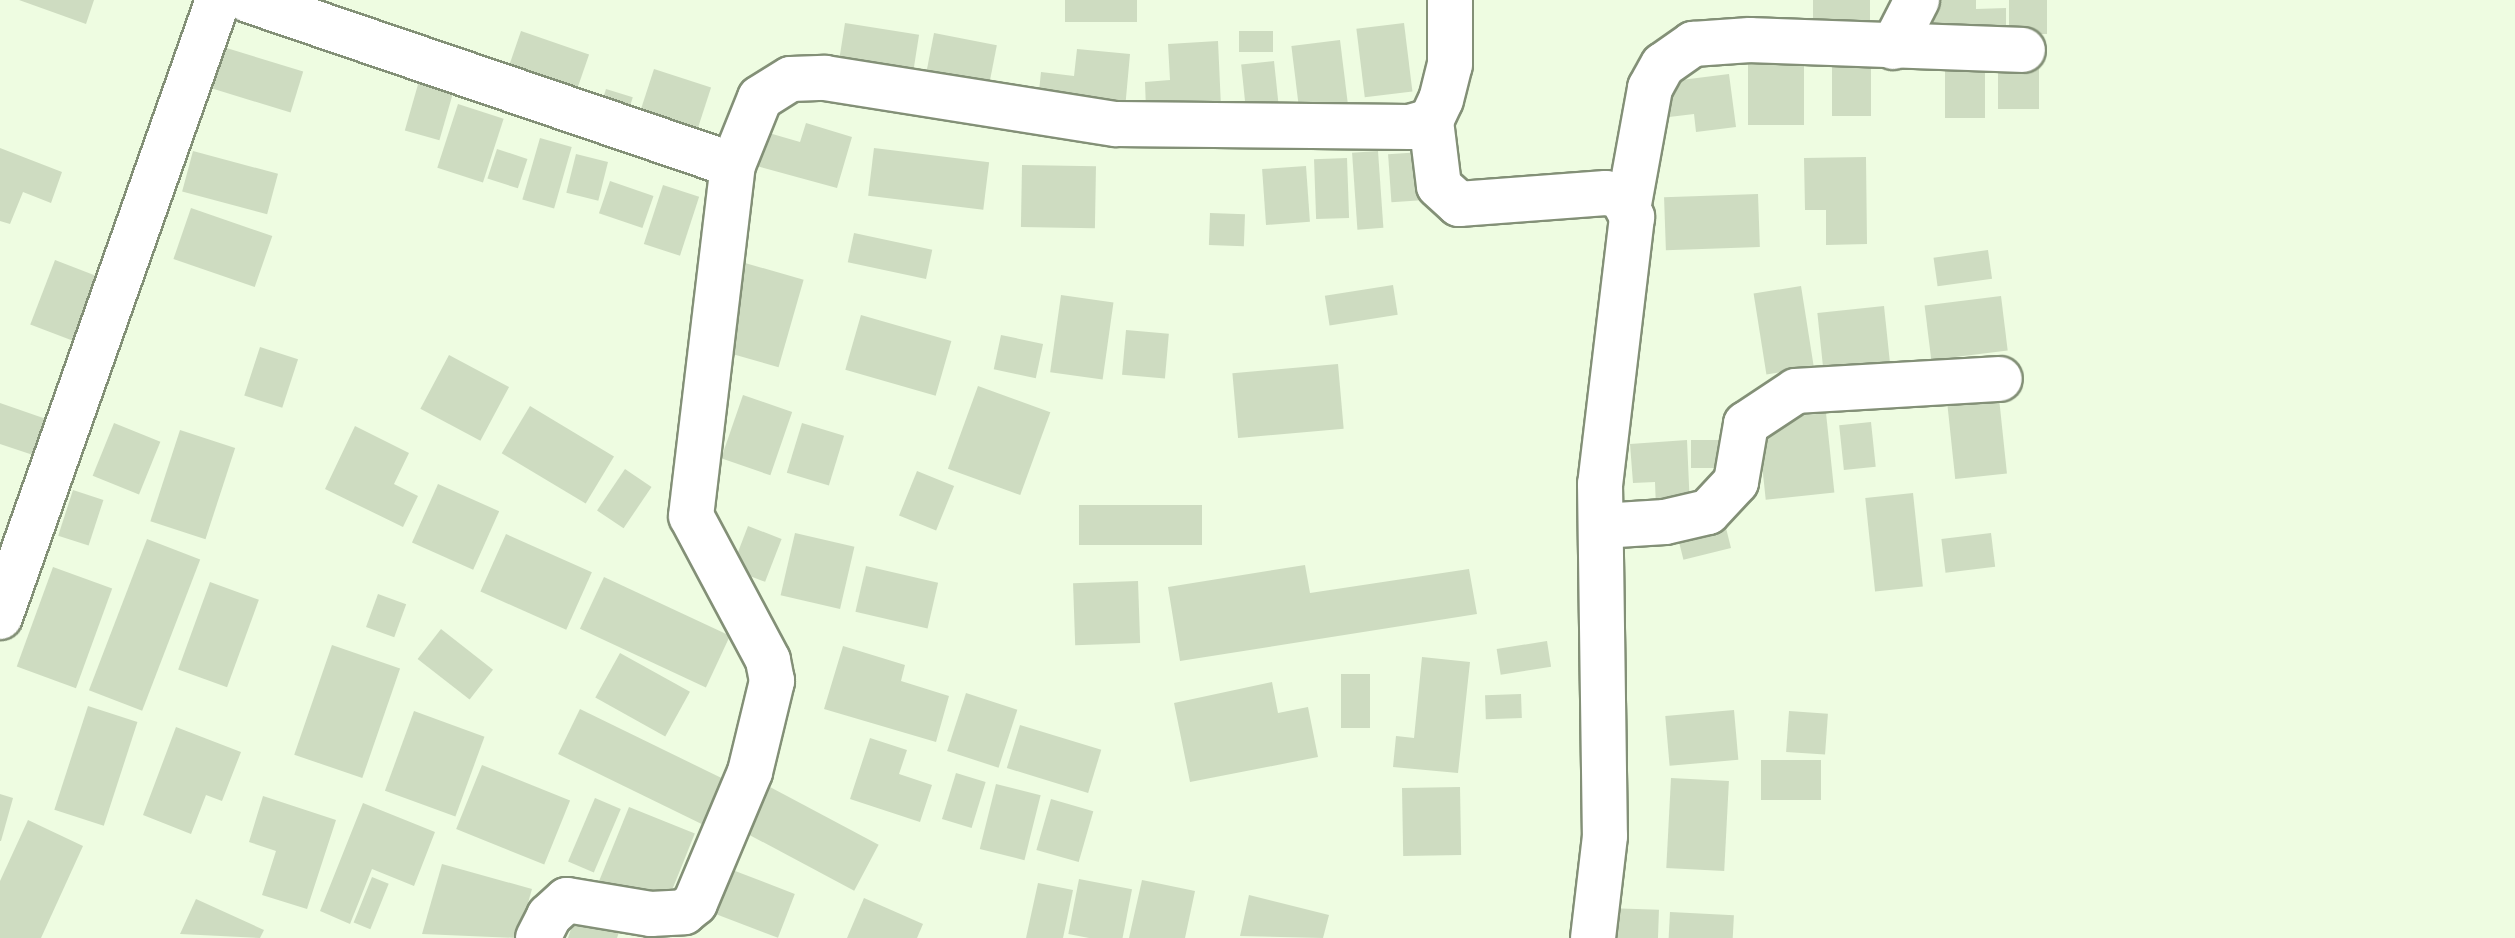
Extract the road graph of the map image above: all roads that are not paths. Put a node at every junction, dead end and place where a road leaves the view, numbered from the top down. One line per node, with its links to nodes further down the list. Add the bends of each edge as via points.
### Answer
1 (218, 0): 12 (street)
2 (248, 0): 8 (street)
3 (1450, 0): 7 (street, via 1450,65)
4 (1917, 0): 5 (street)
5 (1893, 47): 6 (street); 9 (street, via 1750,40 1693,44 1674,54 1650,88)
6 (2023, 50)
7 (1431, 121): 8 (street, via 1393,129 1116,124 825,78 791,79 760,98); 9 (street, via 1439,186 1459,204 1606,193)
8 (733, 165): 13 (street, via 691,516 768,660 772,681 750,772 695,903 684,912 651,914 567,900 549,916)
9 (1629, 204): 11 (street, via 1632,217 1600,484)
10 (2000, 379): 11 (street, via 1796,391 1746,424 1736,482 1708,512)
11 (1601, 526): 14 (street, via 1605,836)
12 (0, 617)
13 (538, 938)
14 (1593, 938)

